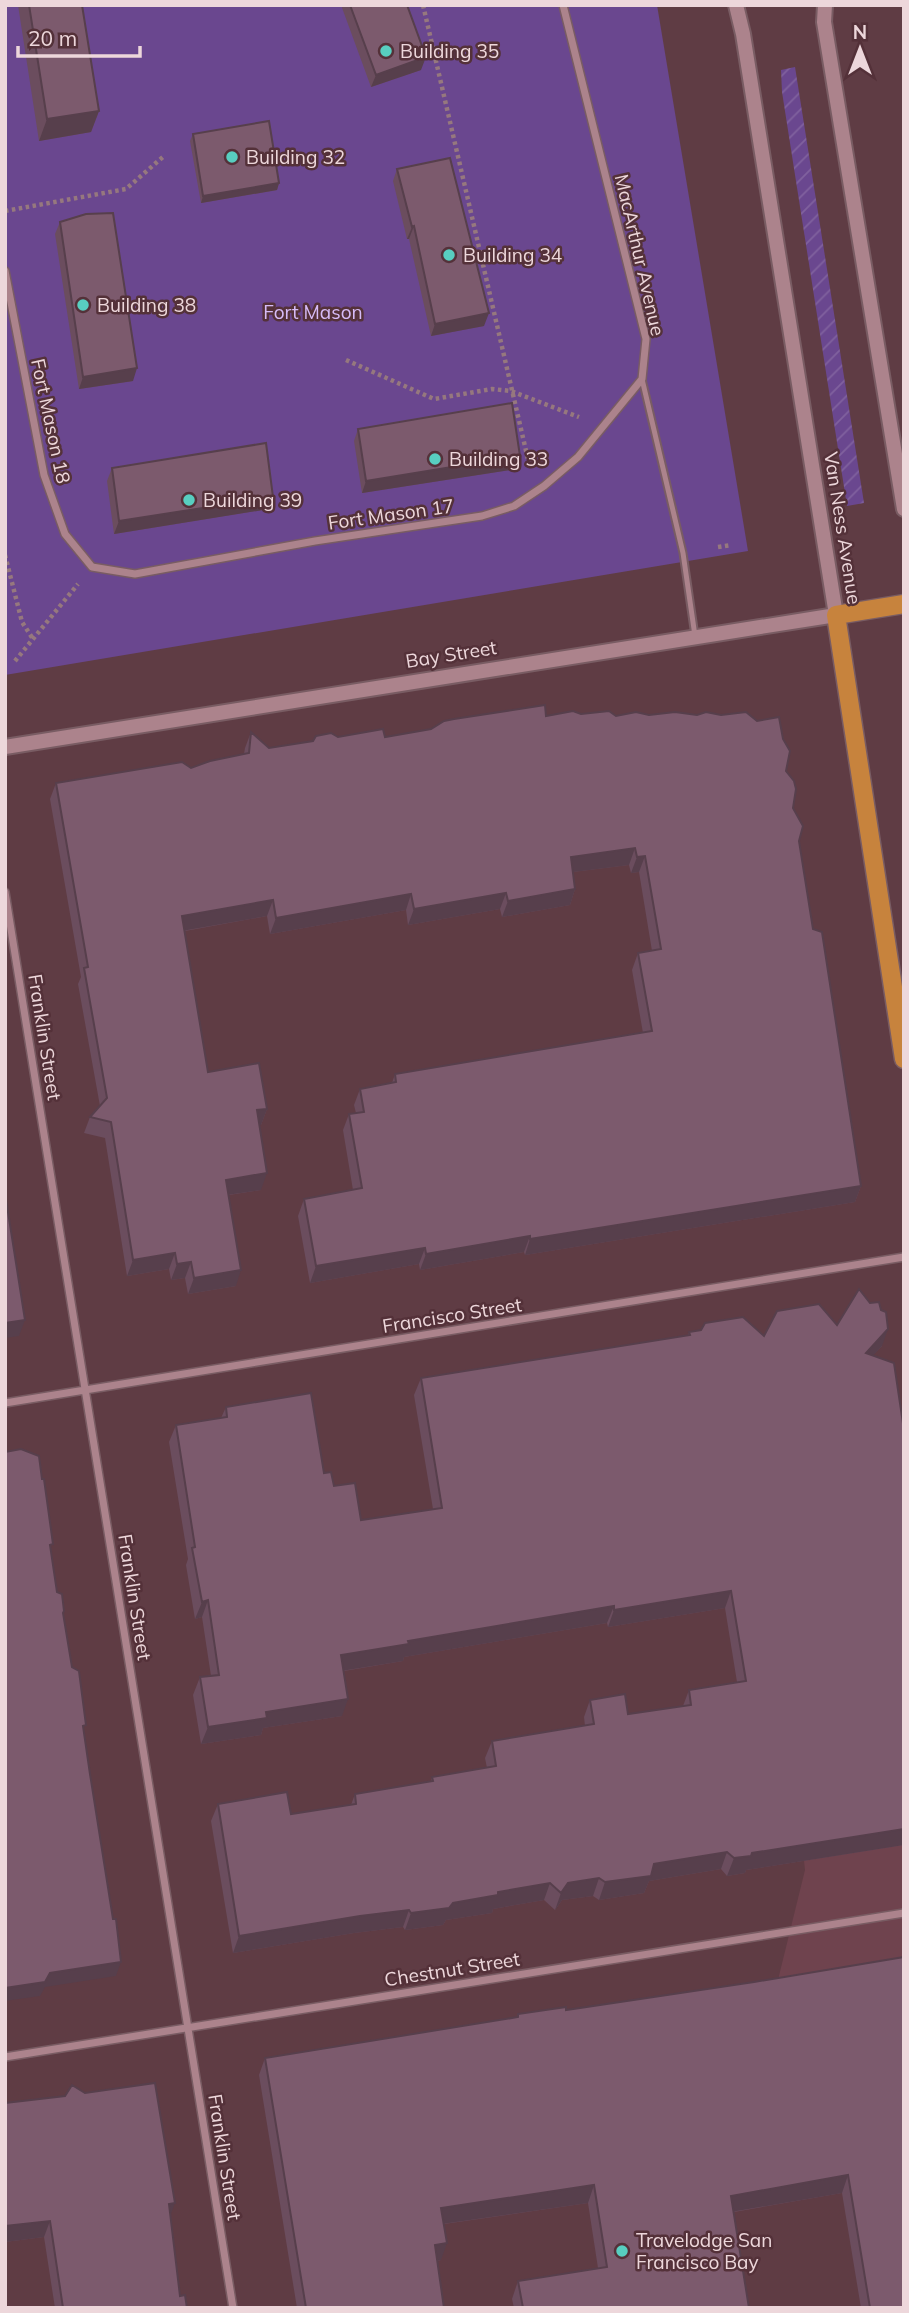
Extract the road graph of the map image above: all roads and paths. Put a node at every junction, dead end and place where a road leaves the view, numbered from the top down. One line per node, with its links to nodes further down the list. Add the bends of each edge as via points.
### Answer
1 (423, 5): 10 (path)
2 (563, 5): 9 (street, MacArthur Avenue, via 646,339)
3 (736, 5): 19 (street, Van Ness Avenue)
4 (825, 5): 13 (street, via 824,22)
5 (164, 156): 6 (path, via 125,189)
6 (5, 211)
7 (5, 271): 17 (street, Fort Mason 18, via 44,475 65,534)
8 (346, 360): 10 (path, via 434,399 492,389)
9 (642, 379): 11 (street, Fort Mason 17); 20 (lane, MacArthur Avenue, via 683,553)
10 (511, 391): 11 (path); 12 (path, via 530,470)
11 (604, 426): 12 (street, Fort Mason 17, via 578,457)
12 (544, 486): 17 (street, Fort Mason 17, via 514,506 482,516 135,574)
13 (904, 509)
14 (731, 545): 15 (path)
15 (718, 547)
16 (5, 555): 21 (path, via 22,622)
17 (92, 567): 21 (path)
18 (904, 604): 19 (main road, Bay Street)
19 (836, 615): 20 (street, Bay Street); 25 (main road, Van Ness Avenue)
20 (695, 637): 23 (street, Bay Street)
21 (33, 639): 22 (path)
22 (15, 661)
23 (5, 747)
24 (5, 892): 27 (street, Franklin Street)
25 (904, 1059)
26 (904, 1257): 27 (street, Francisco Street)
27 (85, 1391): 28 (street, Francisco Street); 30 (street, Franklin Street)
28 (5, 1403)
29 (904, 1913): 30 (street, Chestnut Street)
30 (188, 2028): 31 (street, Chestnut Street); 32 (street, Franklin Street)
31 (5, 2057)
32 (233, 2308)

